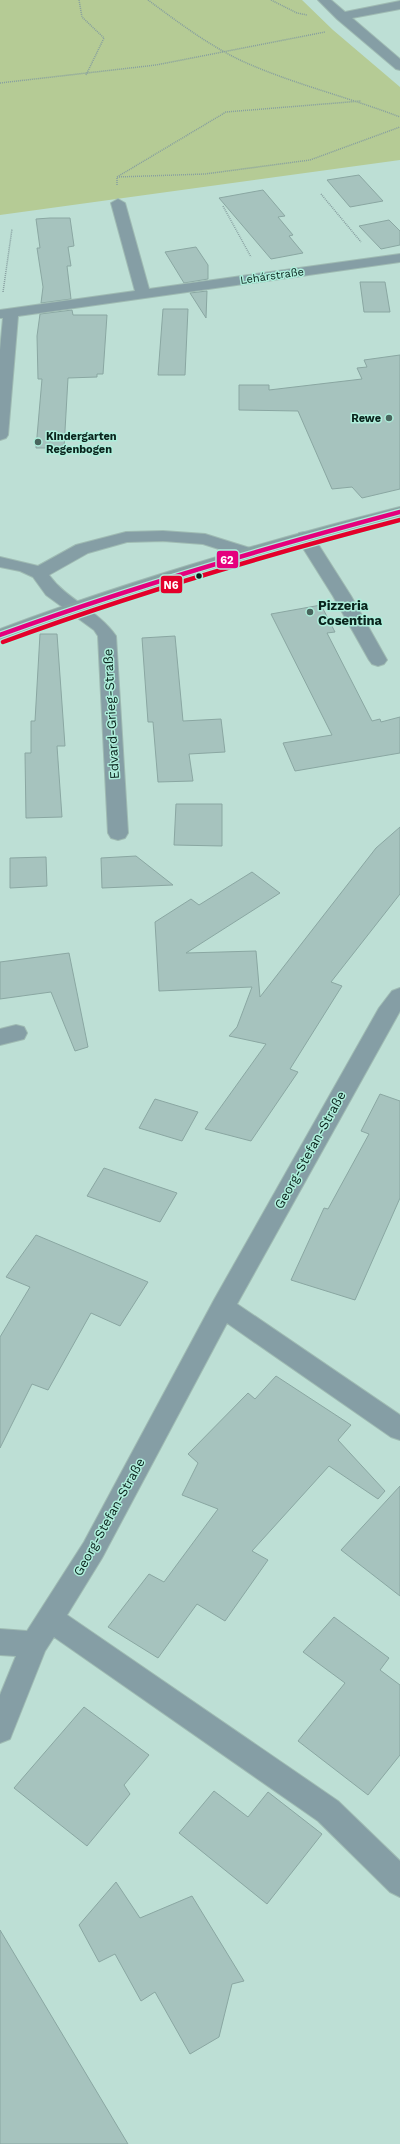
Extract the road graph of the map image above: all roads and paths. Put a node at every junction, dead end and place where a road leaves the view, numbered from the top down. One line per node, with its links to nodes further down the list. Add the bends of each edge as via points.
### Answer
1 (79, 0): 9 (path, via 82,17 104,38)
2 (148, 0): 7 (path, via 184,27)
3 (324, 0): 5 (street)
4 (400, 5): 5 (street)
5 (341, 16): 6 (street)
6 (354, 27): 7 (path); 8 (street)
7 (223, 51): 9 (path, via 156,65); 11 (path, via 256,67)
8 (400, 66)
9 (86, 75): 10 (path)
10 (0, 83)
11 (361, 101): 12 (path); 14 (path, via 226,112)
12 (400, 117)
13 (400, 127): 14 (path, via 310,160 205,174)
14 (117, 177): 16 (path)
15 (321, 194): 20 (path)
16 (118, 203): 22 (street)
17 (223, 206): 21 (path)
18 (12, 229): 23 (path)
19 (400, 258): 20 (street, Lehárstraße)
20 (377, 261): 21 (street, Lehárstraße)
21 (262, 277): 22 (street, Lehárstraße)
22 (144, 293): 23 (street, Lehárstraße)
23 (4, 314): 24 (street)
24 (0, 435)
25 (400, 512): 26 (main road)
26 (305, 537): 27 (main road); 32 (street)
27 (247, 553): 29 (street, via 205,540 162,536 126,537 82,549); 30 (main road)
28 (0, 562): 29 (street, via 10,562)
29 (39, 573): 30 (street, Edvard-Grieg-Straße, via 52,591)
30 (77, 607): 31 (main road); 33 (street, Edvard-Grieg-Straße, via 100,626 107,636)
31 (0, 636)
32 (378, 660)
33 (118, 833)
34 (397, 1005): 35 (street, Georg-Stefan-Straße)
35 (222, 1307): 36 (street); 37 (street, Georg-Stefan-Straße, via 93,1550)
36 (400, 1429)
37 (50, 1620): 39 (street, Georg-Stefan-Straße); 41 (street, via 328,1811)
38 (0, 1642): 39 (street)
39 (34, 1644): 40 (street, Georg-Stefan-Straße)
40 (0, 1730)
41 (400, 1882)

